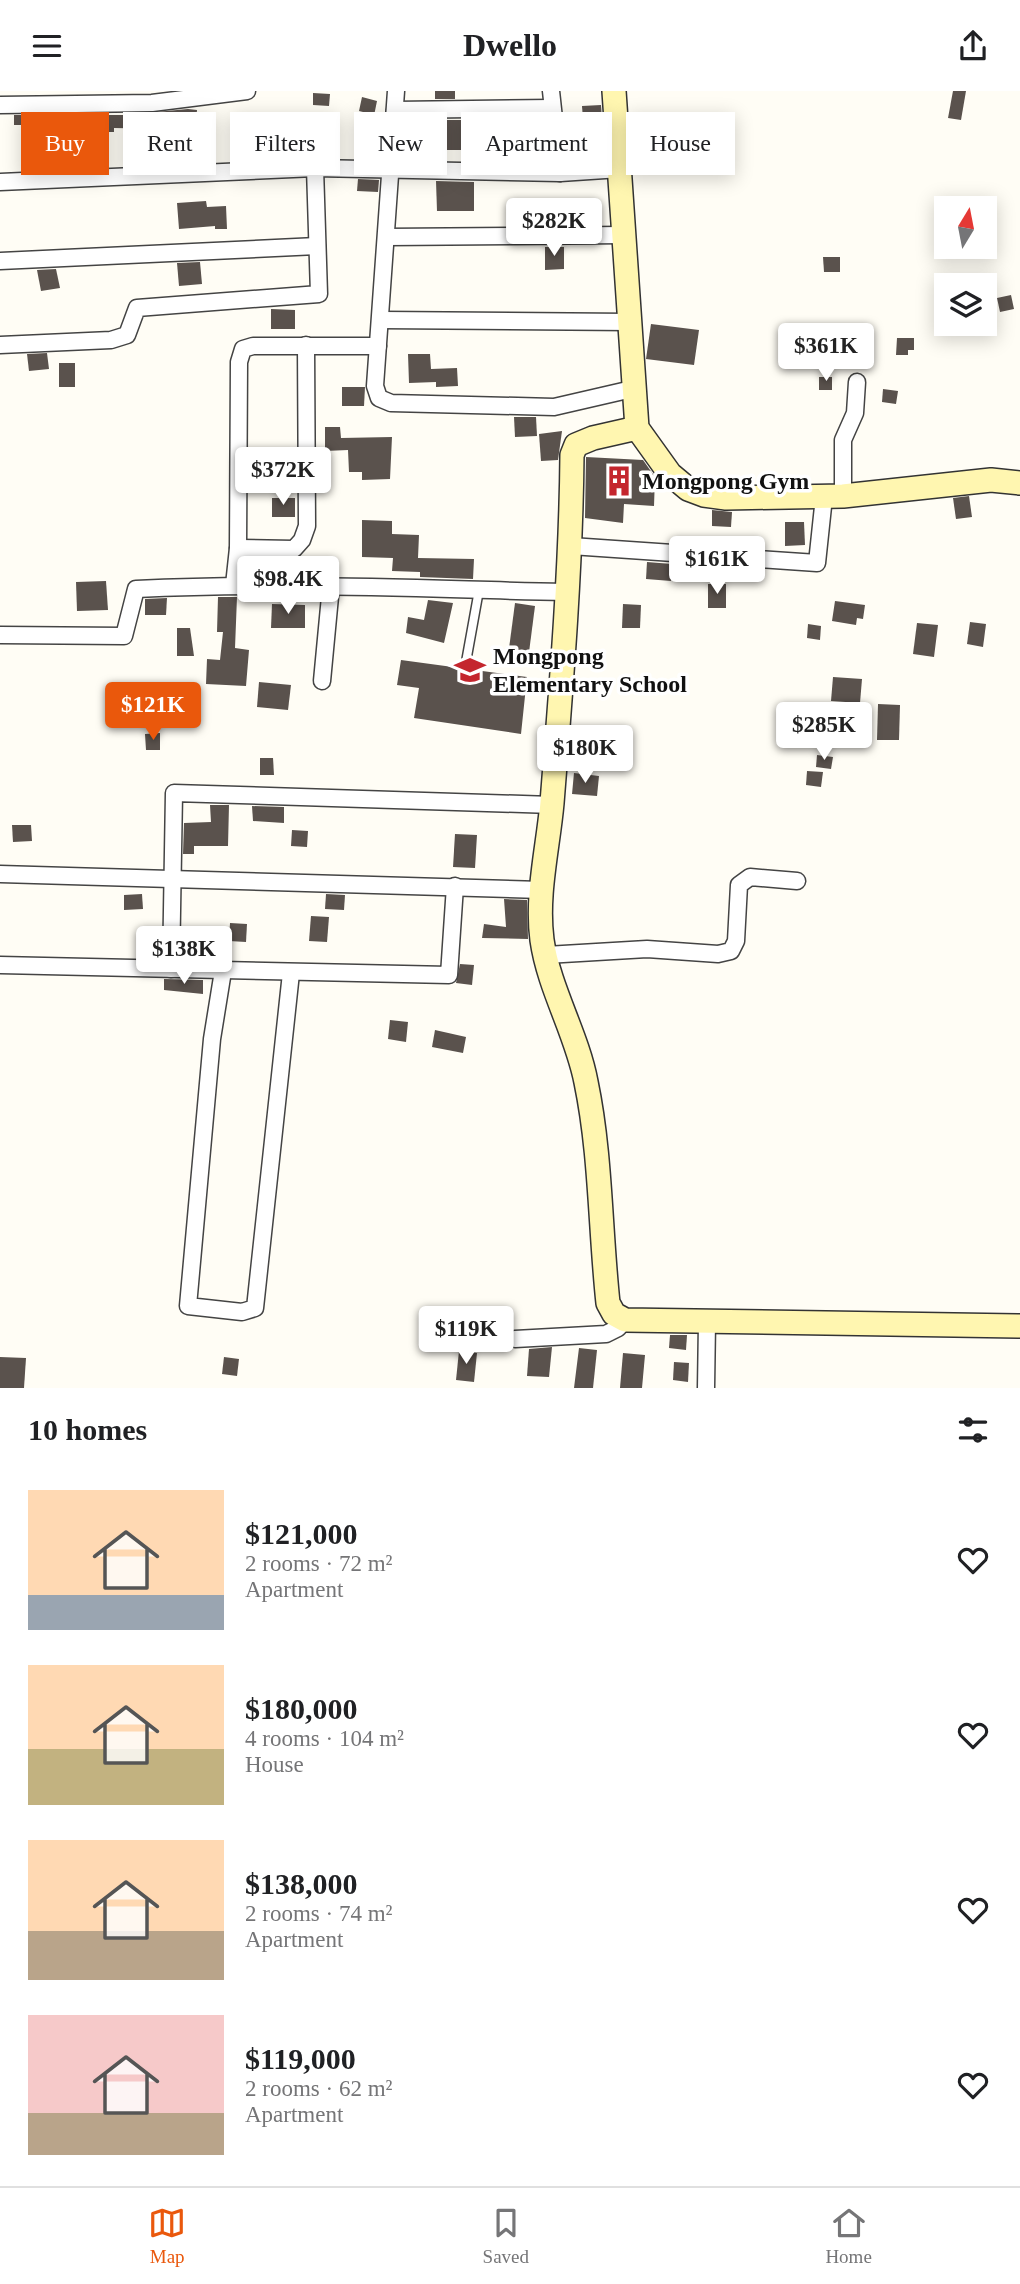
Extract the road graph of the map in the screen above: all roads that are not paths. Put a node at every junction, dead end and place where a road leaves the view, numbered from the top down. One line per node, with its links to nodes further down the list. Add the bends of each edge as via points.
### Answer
1 (247, 91): 4 (street)
2 (396, 91): 7 (street)
3 (614, 91): 8 (street)
4 (191, 95): 6 (street, via 152,103)
5 (551, 99): 7 (street)
6 (0, 105)
7 (395, 110)
8 (620, 169): 9 (street); 14 (street)
9 (612, 170)
10 (230, 172): 13 (street)
11 (315, 175): 16 (street)
12 (389, 175): 15 (street)
13 (0, 182)
14 (625, 235): 15 (street); 19 (street)
15 (387, 237): 18 (street)
16 (317, 246): 17 (street); 20 (street, via 319,294 137,308 127,334 111,341)
17 (0, 261)
18 (381, 320): 19 (street); 22 (street)
19 (631, 322): 24 (street)
20 (0, 345)
21 (306, 345): 22 (street); 29 (street, via 243,349 239,362); 29 (street, via 307,526 303,540 294,549)
22 (379, 346): 24 (street, via 375,386 379,398 391,403 554,407)
23 (857, 382): 27 (street, via 855,413 843,440)
24 (632, 389): 25 (street)
25 (637, 428): 27 (street, via 670,474 704,495); 28 (street, via 576,445 572,455)
26 (1020, 483): 27 (street, via 991,480)
27 (833, 496): 28 (street, via 817,563)
28 (571, 546): 33 (street)
29 (238, 548): 30 (street)
30 (234, 585): 31 (street); 34 (street, via 136,589 124,636)
31 (331, 586): 32 (street); 36 (street)
32 (479, 590): 33 (street); 35 (lane)
33 (565, 592): 37 (street)
34 (0, 635)
35 (466, 662)
36 (322, 681)
37 (552, 805): 39 (street, via 174,793); 42 (street)
38 (0, 874): 39 (street)
39 (170, 879): 41 (street); 45 (street)
40 (797, 881): 43 (street, via 750,877 739,885 736,941 731,951 647,949)
41 (455, 885): 42 (street); 47 (street, via 449,975)
42 (541, 890): 43 (street)
43 (545, 955): 48 (street, via 586,1078 608,1303 614,1314)
44 (0, 965): 45 (street)
45 (171, 969): 46 (street)
46 (223, 971): 47 (street); 47 (street, via 212,1039 188,1306 243,1312 255,1308)
47 (290, 973)
48 (625, 1319): 49 (street); 51 (street, via 606,1334)
49 (707, 1322): 50 (street); 52 (street)
50 (1020, 1325)
51 (515, 1339)
52 (706, 1388)

